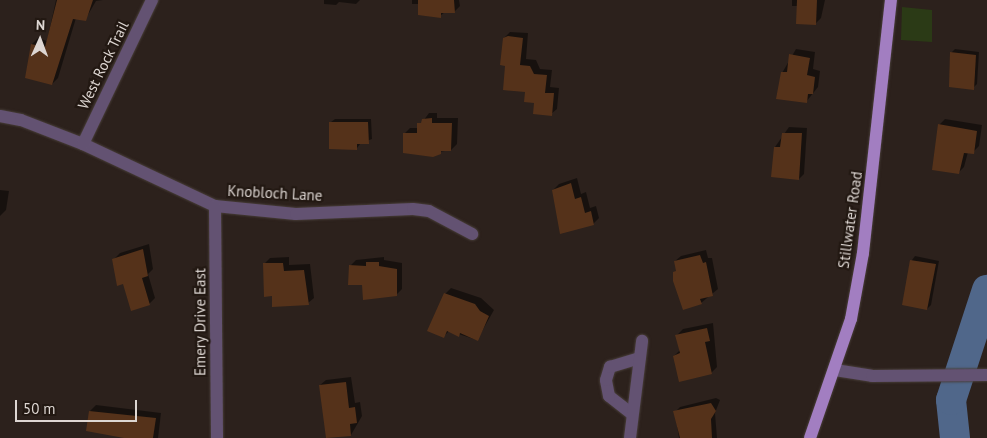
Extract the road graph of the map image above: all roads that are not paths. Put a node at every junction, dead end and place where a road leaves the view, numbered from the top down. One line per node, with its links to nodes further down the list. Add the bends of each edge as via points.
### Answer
1 (152, 0): 4 (street, West Rock Trail)
2 (891, 0): 9 (main road, Stillwater Road, via 863,253 851,320)
3 (0, 116): 4 (street, Knobloch Lane, via 21,120)
4 (83, 144): 5 (street, Knobloch Lane)
5 (215, 206): 6 (street, Knobloch Lane, via 296,214 413,209 429,211); 12 (street, Emery Drive East)
6 (472, 234)
7 (642, 341): 8 (street)
8 (640, 358): 11 (street); 11 (street, via 610,367 606,380 609,396)
9 (835, 370): 10 (street, via 872,376); 14 (main road, Stillwater Road)
10 (987, 375)
11 (632, 414): 13 (street)
12 (217, 438)
13 (630, 438)
14 (810, 438)

